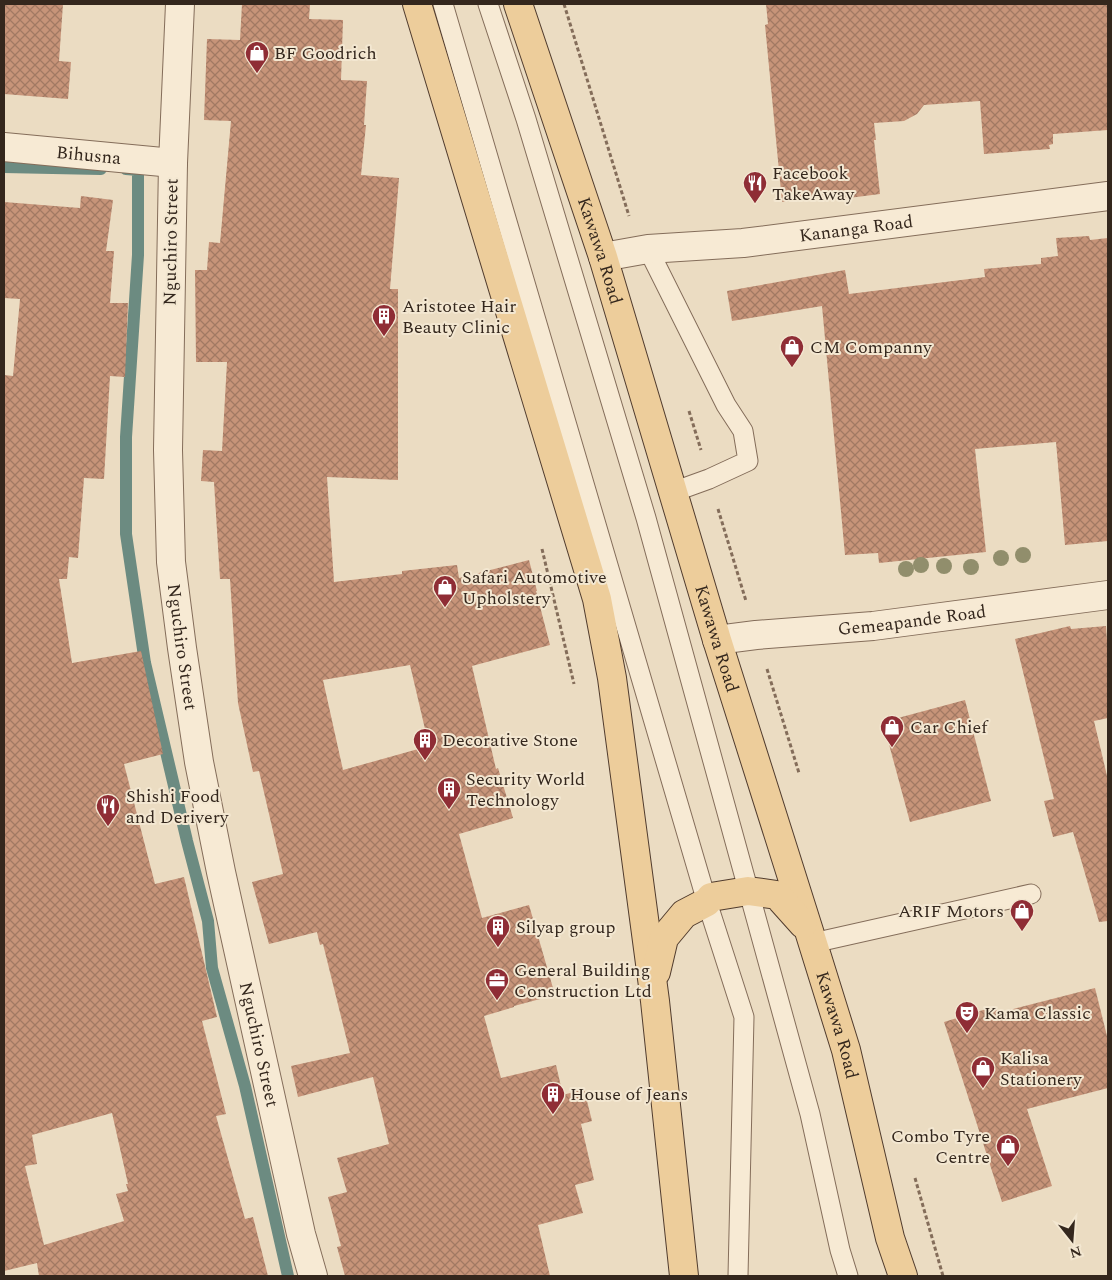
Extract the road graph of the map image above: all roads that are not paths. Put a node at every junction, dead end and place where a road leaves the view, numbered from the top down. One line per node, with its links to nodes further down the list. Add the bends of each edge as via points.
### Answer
1 (180, 4): 7 (street, Nguchiro Street)
2 (417, 4): 18 (main road, via 597,599 612,678)
3 (443, 4): 16 (lane)
4 (488, 4): 14 (lane, Kawawa Road, via 526,119 646,518)
5 (518, 4): 10 (main road, Kawawa Road)
6 (4, 146): 7 (street, Bihusna)
7 (173, 163): 19 (street, Nguchiro Street, via 168,450 171,562 199,762)
8 (1108, 196): 9 (street, Kananga Road, via 743,243)
9 (648, 249): 10 (street, Kananga Road); 11 (lane, via 726,405 743,431 748,461)
10 (603, 256): 11 (main road, Kawawa Road)
11 (673, 492): 13 (main road, Kawawa Road)
12 (1108, 595): 13 (street, Gemeapande Road, via 873,626)
13 (717, 640): 17 (main road, Kawawa Road)
14 (748, 891): 16 (main road, via 711,897); 17 (main road, via 777,895); 22 (lane, Kawawa Road, via 810,1114)
15 (1031, 894): 17 (lane)
16 (707, 902): 18 (main road, via 684,914 664,938 657,968); 21 (lane, via 744,1017)
17 (811, 937): 23 (main road, Kawawa Road, via 846,1050 890,1238)
18 (655, 1001): 20 (main road)
19 (313, 1276)
20 (684, 1276)
21 (738, 1276)
22 (848, 1276)
23 (903, 1276)

